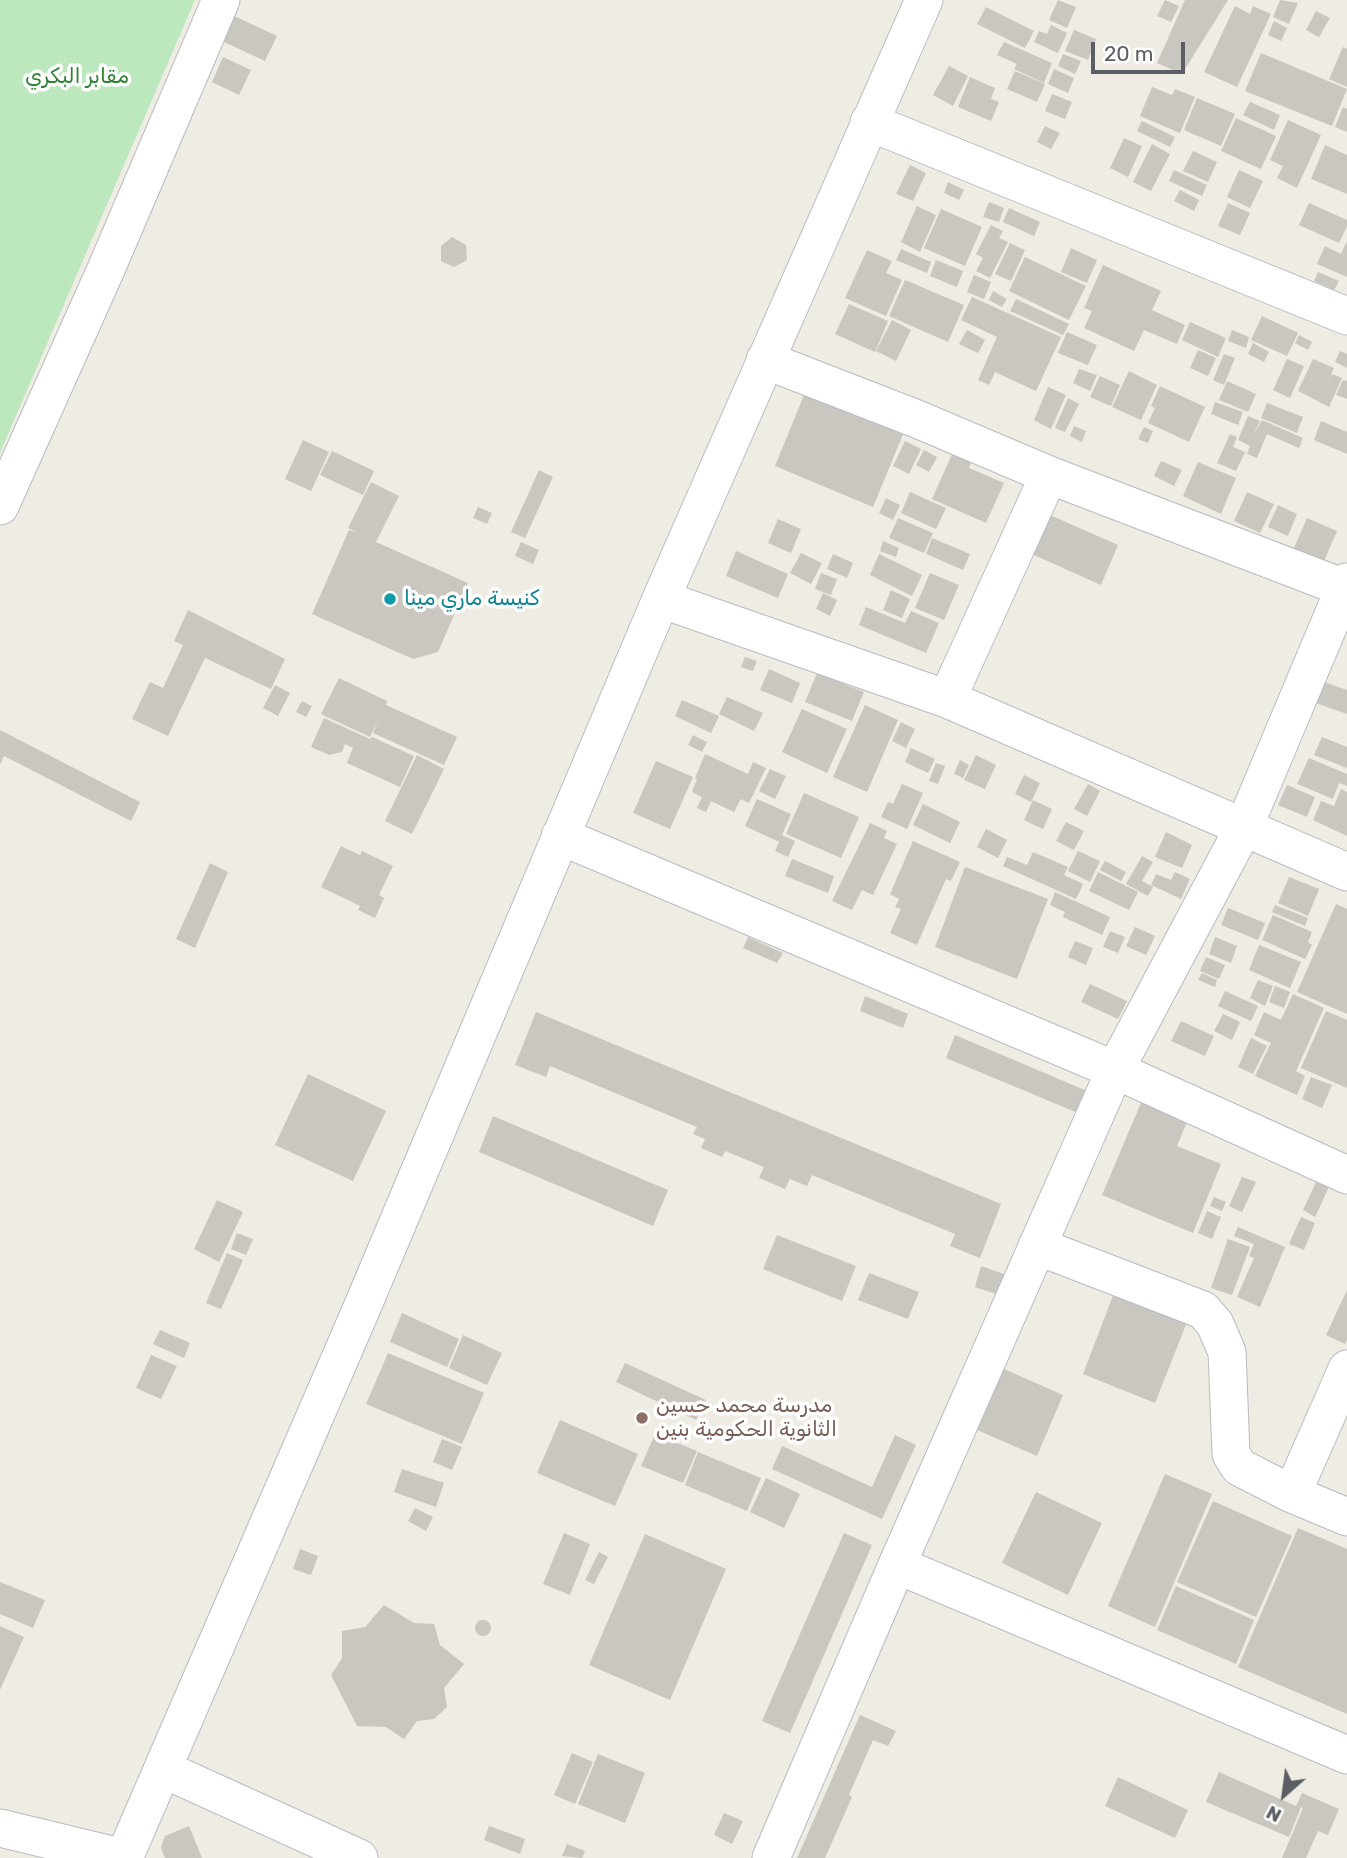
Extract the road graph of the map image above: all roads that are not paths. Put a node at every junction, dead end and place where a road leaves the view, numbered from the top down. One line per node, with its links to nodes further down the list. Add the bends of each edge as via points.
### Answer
1 (221, 0): 7 (street)
2 (924, 0): 3 (street)
3 (869, 122): 4 (street); 5 (street)
4 (1347, 316)
5 (765, 360): 6 (street); 9 (street)
6 (1049, 475): 8 (street); 10 (street)
7 (0, 506)
8 (1346, 586): 11 (street)
9 (661, 599): 10 (street); 12 (street)
10 (947, 699): 11 (street)
11 (1244, 827): 13 (street); 14 (street)
12 (560, 836): 14 (street); 22 (street)
13 (1347, 872)
14 (1115, 1070): 15 (street); 16 (street)
15 (1347, 1175)
16 (1037, 1246): 18 (street, via 1203,1310 1227,1352 1231,1454 1239,1467); 20 (street)
17 (1347, 1369): 18 (street)
18 (1292, 1494): 19 (street)
19 (1347, 1517)
20 (897, 1565): 21 (street); 26 (street)
21 (1347, 1755)
22 (163, 1769): 24 (street); 25 (street)
23 (0, 1828): 24 (street)
24 (124, 1858)
25 (359, 1858)
26 (771, 1858)

